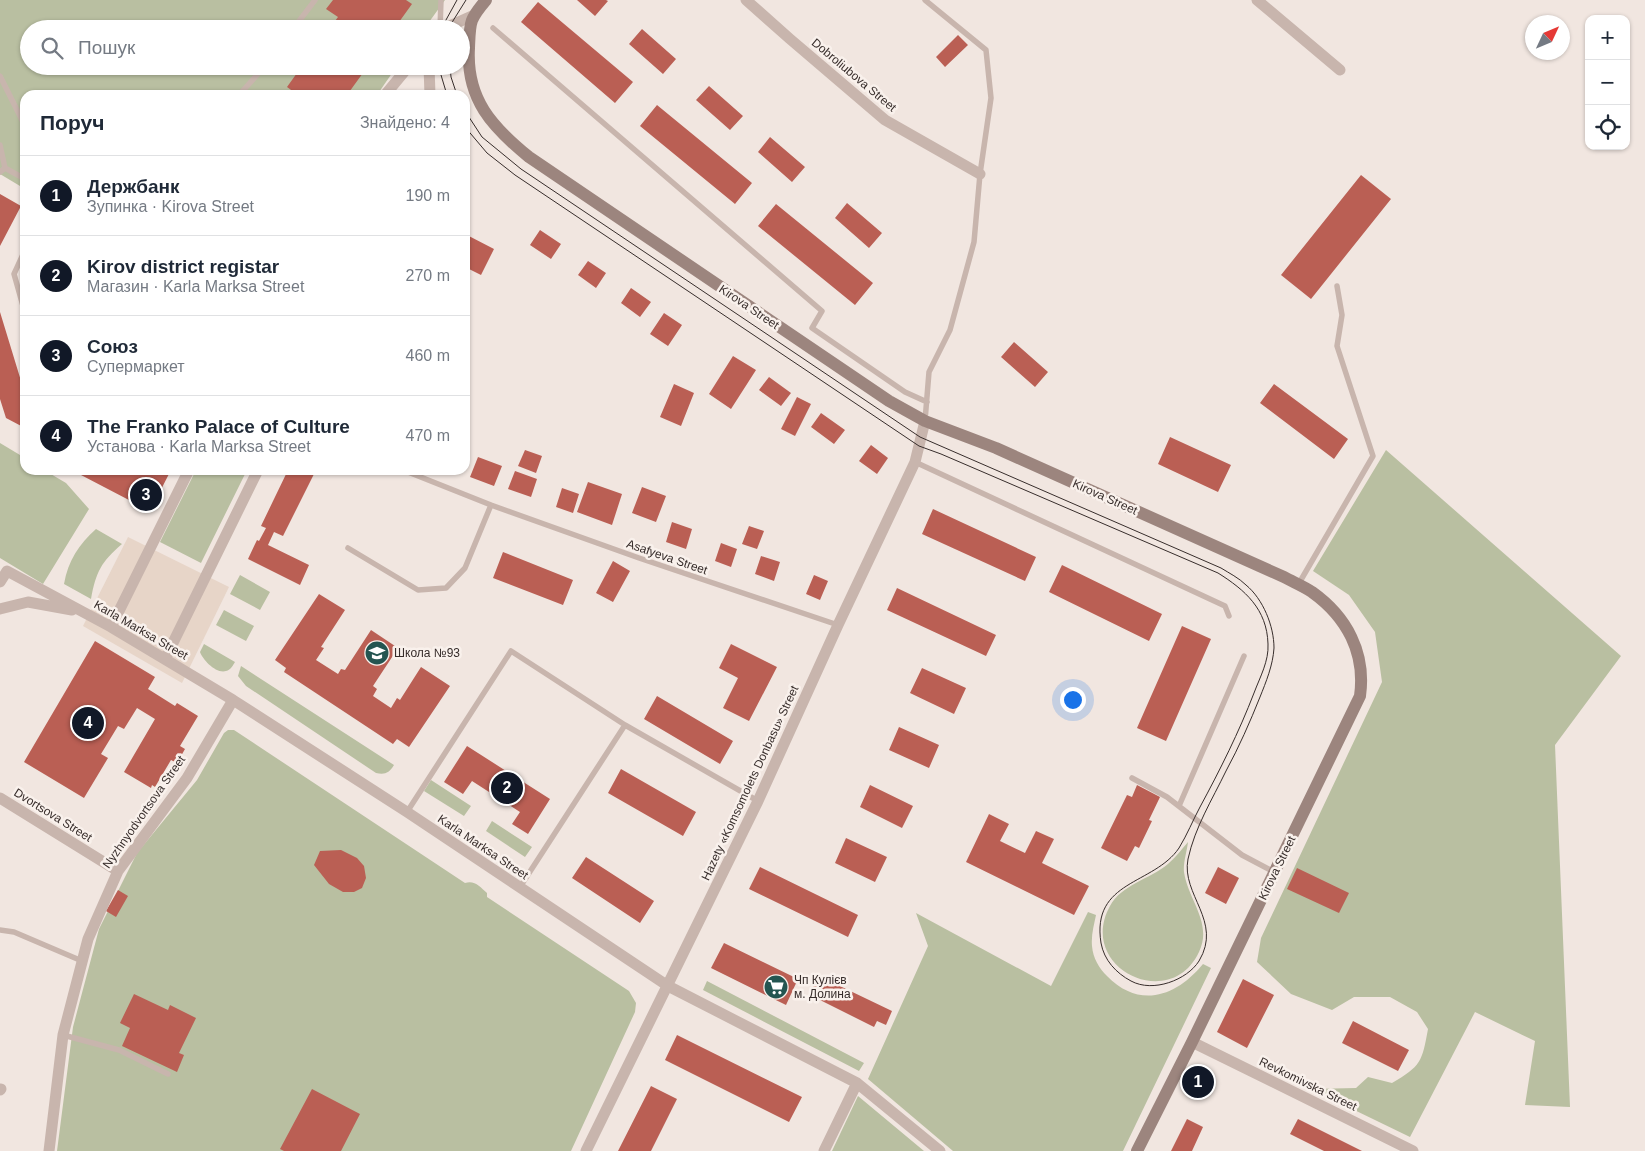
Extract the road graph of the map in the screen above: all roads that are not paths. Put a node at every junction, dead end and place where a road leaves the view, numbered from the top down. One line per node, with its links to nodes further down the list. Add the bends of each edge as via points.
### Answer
1 (315, 0): 8 (lane)
2 (441, 0): 9 (lane)
3 (486, 0): 7 (main road)
4 (746, 0): 25 (street, Dobroliubova Street, via 885,120)
5 (925, 0): 25 (lane, via 986,50 991,98)
6 (1257, 0): 13 (street)
7 (472, 16): 10 (street); 12 (main road, Kirova Street)
8 (300, 20)
9 (442, 20)
10 (463, 20)
11 (493, 28): 30 (lane, via 822,311 812,328 905,392)
12 (470, 41)
13 (1340, 70)
14 (470, 72): 31 (main road, Kirova Street, via 475,96 488,118 506,138 537,163 881,396)
15 (257, 75): 19 (lane)
16 (402, 75): 20 (street)
17 (429, 75): 21 (street)
18 (0, 76): 22 (lane)
19 (243, 90)
20 (389, 90)
21 (430, 90)
22 (20, 116)
23 (0, 145): 24 (lane)
24 (3, 170): 26 (lane)
25 (980, 174): 30 (lane, via 974,242 950,330 929,372)
26 (20, 177)
27 (20, 261): 29 (lane, via 14,274)
28 (1336, 286): 39 (lane, via 1342,315 1337,346 1373,456)
29 (20, 295)
30 (927, 402): 31 (lane)
31 (925, 421): 32 (street, Hazety «Komsomolets Donbasu» Street); 39 (main road, Kirova Street, via 996,448)
32 (915, 462): 42 (lane, via 1225,606); 43 (street, Hazety «Komsomolets Donbasu» Street)
33 (186, 475): 44 (street)
34 (256, 475): 46 (street)
35 (416, 475): 36 (lane, Asafyeva Street)
36 (491, 505): 37 (lane, via 465,568 446,588 418,590); 43 (lane, Asafyeva Street)
37 (348, 548)
38 (0, 582): 41 (street, Karla Marksa Street, via 7,571)
39 (1298, 585): 55 (main road, Kirova Street, via 1312,592 1347,628 1359,654 1362,679 1360,696)
40 (0, 608): 41 (street, via 28,602)
41 (83, 612): 44 (street, Karla Marksa Street)
42 (1229, 616)
43 (838, 625): 51 (street, Hazety «Komsomolets Donbasu» Street)
44 (110, 627): 46 (street, Karla Marksa Street)
45 (1244, 656): 52 (lane)
46 (165, 659): 47 (street, Karla Marksa Street)
47 (233, 700): 53 (street, Karla Marksa Street); 54 (street, Nyzhnyodvortsova Street, via 186,778)
48 (624, 725): 51 (lane); 53 (lane, via 511,651); 56 (lane)
49 (1132, 778): 52 (lane)
50 (0, 798): 54 (street, Dvortsova Street)
51 (758, 801): 59 (street, Hazety «Komsomolets Donbasu» Street)
52 (1178, 806): 55 (lane, via 1231,848)
53 (407, 812): 56 (street, Karla Marksa Street)
54 (118, 871): 58 (street, Nyzhnyodvortsova Street, via 88,939)
55 (1274, 872): 61 (main road, Kirova Street)
56 (520, 887): 59 (street, Karla Marksa Street)
57 (0, 930): 58 (lane, via 14,932)
58 (82, 961): 60 (street, Nyzhnyodvortsova Street)
59 (668, 986): 63 (street, Karla Marksa Street); 65 (street, Hazety «Komsomolets Donbasu» Street)
60 (63, 1035): 62 (lane, via 119,1050); 64 (street, Nyzhnyodvortsova Street)
61 (1192, 1042): 68 (main road, Kirova Street); 69 (street, Revkomivska Street)
62 (168, 1074)
63 (857, 1082): 66 (street); 67 (street, Karla Marksa Street)
64 (49, 1151)
65 (586, 1151)
66 (824, 1151)
67 (940, 1151)
68 (1137, 1151)
69 (1413, 1151)

